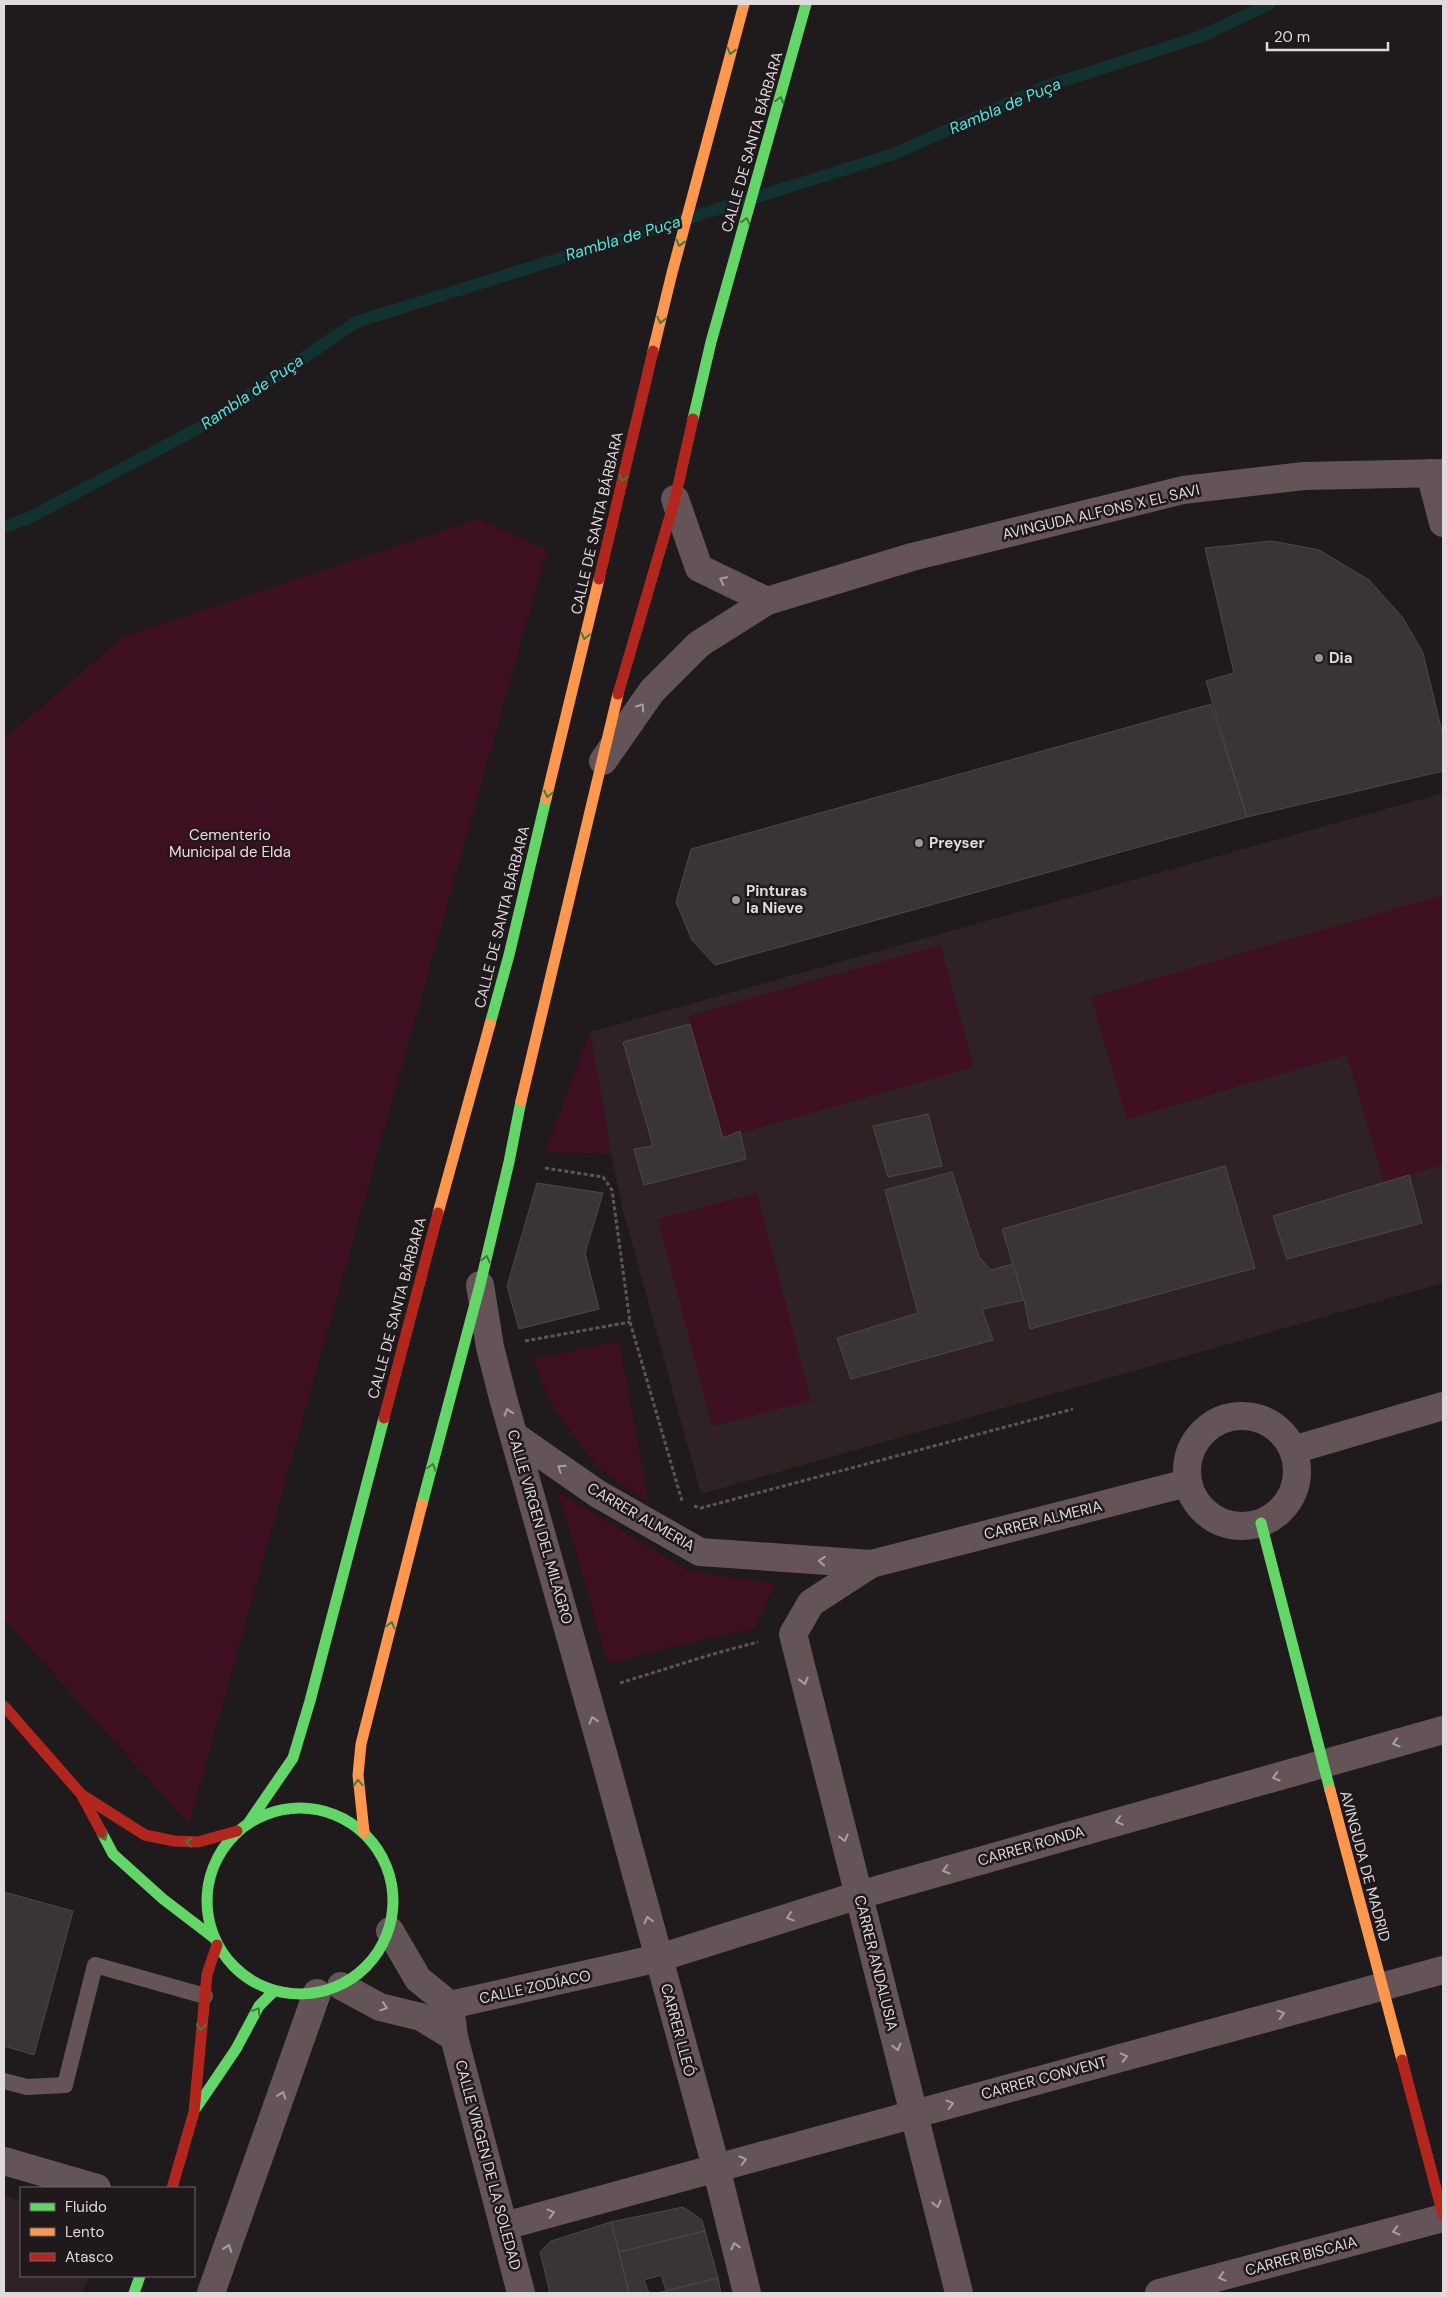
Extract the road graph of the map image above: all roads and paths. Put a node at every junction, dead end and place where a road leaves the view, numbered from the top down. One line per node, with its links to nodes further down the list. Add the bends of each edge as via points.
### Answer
1 (744, 4): 26 (street, CALLE DE SANTA BÁRBARA, one-way to 26, via 672,273 509,955 427,1251 310,1701 293,1758)
2 (806, 4): 4 (street, CALLE DE SANTA BÁRBARA, one-way to 2, via 712,342)
3 (1436, 473): 5 (street); 6 (street, AVINGUDA ALFONS X EL SAVI, via 1304,476 1183,490 912,557)
4 (675, 499): 6 (street, one-way to 4, via 699,568); 7 (street, CALLE DE SANTA BÁRBARA, via 625,667)
5 (1443, 523)
6 (767, 601): 7 (street, AVINGUDA ALFONS X EL SAVI, one-way to 6, via 652,691 699,644)
7 (603, 761): 8 (street, CALLE DE SANTA BÁRBARA)
8 (509, 1162): 9 (street, CALLE DE SANTA BÁRBARA, one-way to 8); 10 (path, via 602,1177 612,1190)
9 (480, 1285): 11 (street, CALLE VIRGEN DEL MILAGRO); 28 (street, CALLE DE SANTA BÁRBARA, one-way to 9, via 358,1775 361,1744)
10 (630, 1322): 11 (path); 13 (path, via 681,1500 701,1508)
11 (490, 1347): 14 (street, CALLE VIRGEN DEL MILAGRO, one-way to 11)
12 (1443, 1406): 15 (street)
13 (1073, 1409)
14 (516, 1437): 18 (street, CARRER ALMERIA, one-way to 14, via 700,1552 598,1494); 20 (street, CALLE VIRGEN DEL MILAGRO)
15 (1293, 1450): 16 (street, via 1280,1431 1260,1419 1236,1416 1214,1422 1196,1439 1187,1460); 17 (street, via 1298,1472 1293,1493 1280,1512)
16 (1187, 1483): 17 (street, via 1194,1501 1207,1515 1224,1524 1243,1526); 18 (street, CARRER ALMERIA)
17 (1261, 1523): 23 (street, AVINGUDA DE MADRID)
18 (871, 1564): 19 (street, CARRER ALMERIA, via 811,1603)
19 (792, 1634): 20 (path, via 713,1654); 29 (street, CARRER ANDALUSIA, one-way to 29)
20 (585, 1694): 24 (street, CALLE VIRGEN DEL MILAGRO, one-way to 20)
21 (4, 1706): 25 (street)
22 (1443, 1730): 23 (street, CARRER RONDA, one-way to 23)
23 (1322, 1764): 29 (street, CARRER RONDA, one-way to 29); 35 (street, AVINGUDA DE MADRID)
24 (607, 1767): 32 (street, CARRER LLEÓ, one-way to 24)
25 (81, 1794): 27 (street, one-way to 25, via 198,1842 145,1835); 31 (street, one-way to 31, via 113,1854)
26 (249, 1822): 27 (street); 28 (street, via 271,1811 296,1807 320,1809 344,1818)
27 (237, 1832): 31 (street, via 218,1856 208,1885 208,1916)
28 (364, 1832): 30 (street, via 381,1853 392,1878 395,1904)
29 (859, 1895): 32 (street, CARRER RONDA, one-way to 32); 43 (street, CARRER ANDALUSIA, one-way to 43)
30 (390, 1931): 36 (street, via 378,1954 362,1972); 39 (street, via 418,1979)
31 (216, 1942): 37 (street, via 232,1965 251,1981); 38 (street)
32 (659, 1958): 33 (street, CARRER RONDA); 45 (street, CARRER LLEÓ)
33 (620, 1968): 39 (street, CALLE ZODÍACO)
34 (1443, 1970): 35 (street, CARRER CONVENT)
35 (1382, 1986): 43 (street, CARRER CONVENT, one-way to 35); 48 (street, AVINGUDA DE MADRID)
36 (329, 1989): 37 (street, via 296,1994); 40 (street, one-way to 40, via 421,2017); 52 (street, one-way to 36)
37 (274, 1991): 42 (street, one-way to 37, via 236,2049 259,2006)
38 (205, 1996): 41 (lane, via 95,1965 65,2085 28,2087); 42 (street, one-way to 42)
39 (450, 2005): 40 (street, CALLE VIRGEN DE LA SOLEDAD)
40 (454, 2037): 49 (street, CALLE VIRGEN DE LA SOLEDAD)
41 (4, 2081)
42 (194, 2112): 47 (street)
43 (914, 2114): 45 (street, CARRER CONVENT, one-way to 43); 55 (street, CARRER ANDALUSIA, one-way to 55)
44 (4, 2162): 46 (street)
45 (716, 2167): 49 (street, CARRER CONVENT, one-way to 45); 54 (street, CARRER LLEÓ, one-way to 45)
46 (93, 2187)
47 (172, 2187)
48 (1443, 2217): 56 (street, CARRER BISCAIA, one-way to 56)
49 (504, 2226): 53 (street, CALLE VIRGEN DE LA SOLEDAD)
50 (140, 2277): 51 (street)
51 (134, 2293)
52 (211, 2293)
53 (521, 2293)
54 (747, 2293)
55 (959, 2293)
56 (1159, 2293)

